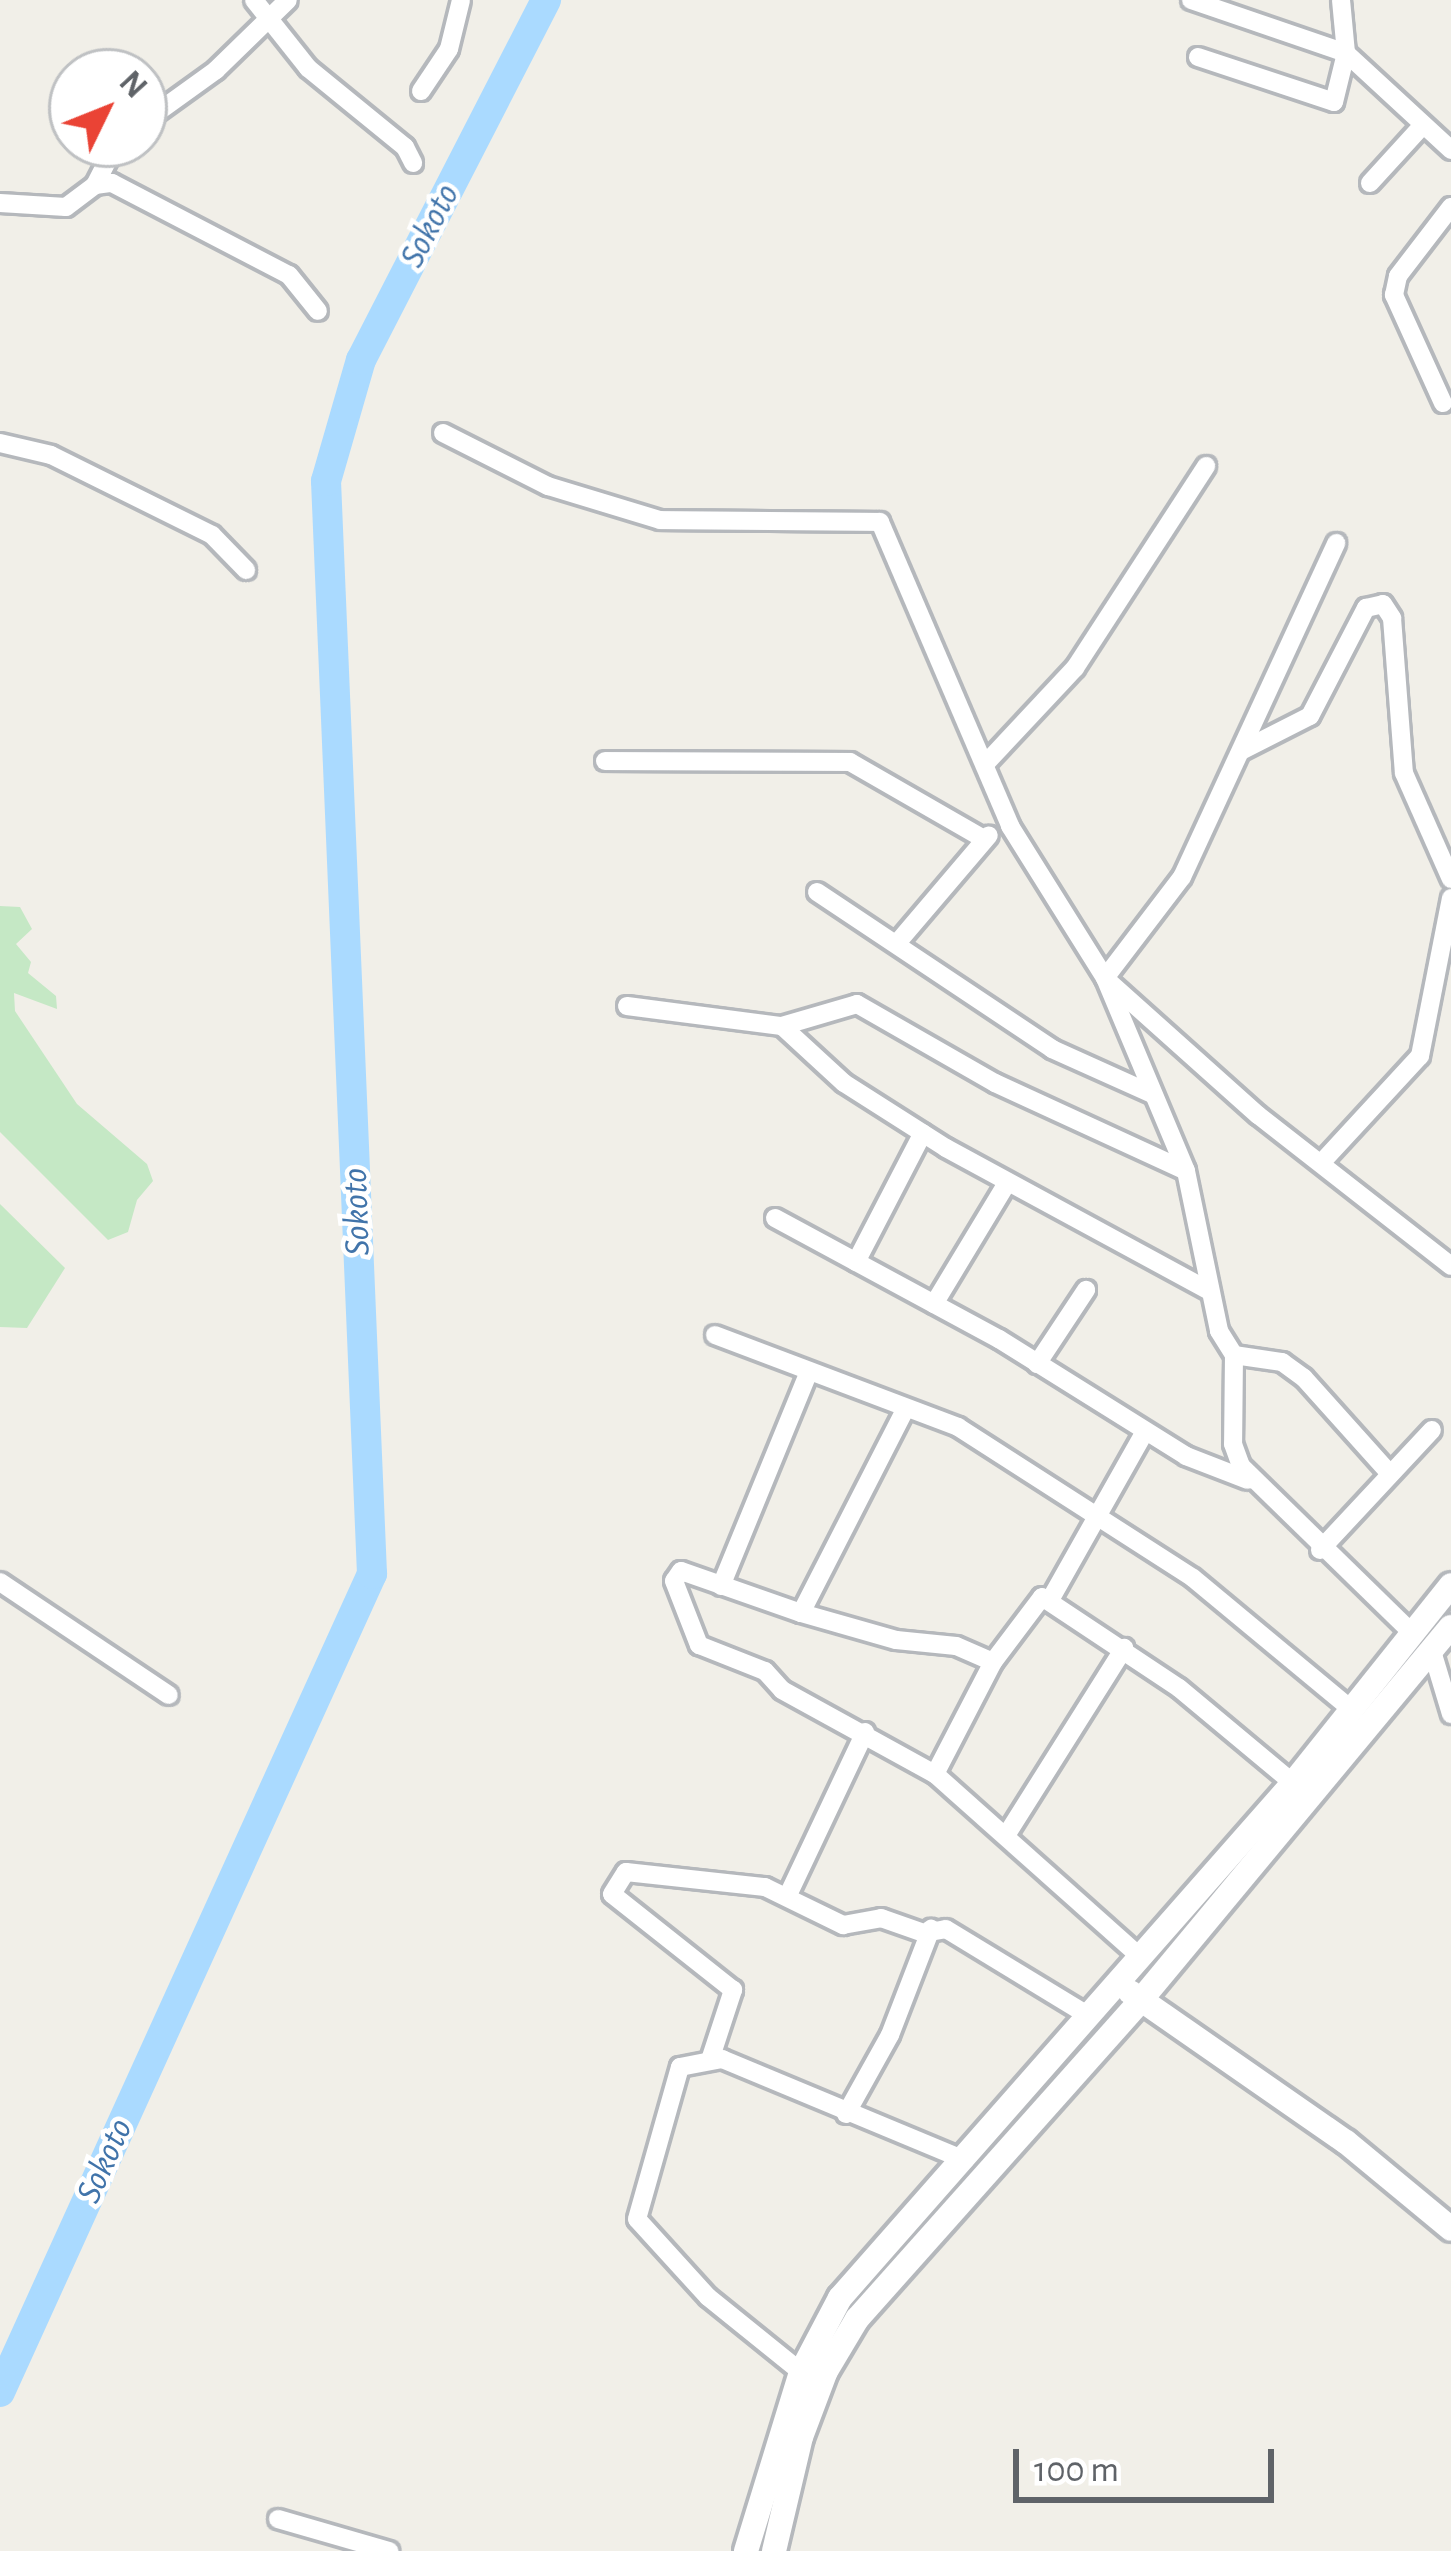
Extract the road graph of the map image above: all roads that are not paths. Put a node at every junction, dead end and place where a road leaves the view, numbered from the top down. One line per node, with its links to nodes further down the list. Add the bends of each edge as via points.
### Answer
1 (254, 0): 6 (street)
2 (288, 0): 6 (street)
3 (461, 0): 9 (street, via 449,49)
4 (1190, 0): 7 (street)
5 (1341, 0): 7 (street)
6 (266, 19): 10 (street); 13 (street)
7 (1346, 53): 8 (street, via 1337,98 1324,105); 11 (street)
8 (1198, 57)
9 (421, 91)
10 (168, 105)
11 (1422, 126): 12 (street); 15 (street)
12 (1448, 141)
13 (413, 163)
14 (104, 168): 16 (street)
15 (1370, 183)
16 (95, 185): 17 (street, via 66,208); 19 (street, via 112,183 289,275)
17 (0, 203)
18 (1451, 207): 20 (street, via 1398,276 1394,295 1443,403)
19 (318, 311)
20 (1451, 392)
21 (443, 433): 28 (street, via 548,486 660,520 880,522)
22 (0, 443): 25 (street, via 51,455 212,535)
23 (1206, 466): 28 (street, via 1075,668)
24 (1336, 542): 26 (street)
25 (246, 570)
26 (1243, 750): 31 (street, via 1310,716 1366,608 1383,604 1392,618 1404,772); 35 (street, via 1182,877)
27 (604, 761): 30 (street, via 850,762)
28 (987, 762): 29 (street)
29 (1010, 826): 30 (street); 35 (street)
30 (982, 838): 34 (street)
31 (1451, 879)
32 (817, 892): 34 (street)
33 (1451, 898): 40 (street, via 1420,1057)
34 (898, 942): 38 (street, via 1052,1049)
35 (1105, 978): 38 (street); 40 (street, via 1258,1115)
36 (627, 1006): 37 (street)
37 (782, 1026): 39 (street, via 844,1084); 41 (street, via 857,1004 995,1083)
38 (1152, 1094): 41 (street)
39 (923, 1133): 42 (street); 44 (street)
40 (1323, 1161): 45 (street)
41 (1186, 1171): 47 (street)
42 (1007, 1183): 47 (street); 48 (street)
43 (775, 1218): 44 (street)
44 (856, 1262): 48 (street)
45 (1451, 1267)
46 (1086, 1290): 51 (street)
47 (1209, 1292): 50 (street)
48 (934, 1304): 51 (street)
49 (715, 1335): 52 (street)
50 (1234, 1355): 56 (street, via 1282,1362 1304,1378); 57 (street, via 1233,1444)
51 (1037, 1364): 55 (street)
52 (809, 1371): 53 (street); 62 (street)
53 (906, 1408): 58 (street, via 958,1427); 64 (street)
54 (1432, 1430): 56 (street)
55 (1144, 1433): 57 (street); 58 (street)
56 (1390, 1474): 59 (street)
57 (1248, 1480): 59 (street)
58 (1092, 1517): 63 (street); 70 (street, via 1193,1578)
59 (1320, 1550): 66 (street)
60 (0, 1582): 69 (street)
61 (1451, 1585): 66 (street)
62 (721, 1586): 64 (street); 72 (street, via 681,1571 674,1581 695,1642 765,1671 782,1690)
63 (1050, 1600): 67 (street); 68 (street, via 1036,1599)
64 (801, 1613): 68 (street, via 896,1640 956,1646)
65 (1451, 1627): 66 (street)
66 (1422, 1642): 70 (street); 71 (street); 80 (street)
67 (1124, 1648): 74 (street); 75 (street)
68 (992, 1662): 73 (street)
69 (169, 1695)
70 (1351, 1708): 74 (street)
71 (1451, 1714)
72 (865, 1732): 73 (street); 76 (street)
73 (935, 1774): 75 (street)
74 (1293, 1783): 78 (street)
75 (1007, 1834): 78 (street)
76 (789, 1893): 77 (street, via 843,1925 880,1918); 82 (street, via 626,1872 613,1884 612,1894 733,1990)
77 (932, 1929): 81 (street, via 946,1929); 83 (street, via 890,2035)
78 (1139, 1956): 79 (street)
79 (1119, 1983): 80 (street); 81 (street)
80 (1140, 2000): 85 (street, via 1346,2142); 90 (street, via 839,2347 801,2437)
81 (1089, 2016): 84 (street)
82 (711, 2056): 83 (street); 86 (street, via 680,2067 670,2086 637,2219 708,2297)
83 (846, 2114): 84 (street)
84 (965, 2160): 86 (street, via 863,2268)
85 (1451, 2229)
86 (801, 2372): 89 (street)
87 (278, 2519): 88 (street)
88 (389, 2551)
89 (746, 2551)
90 (774, 2551)

